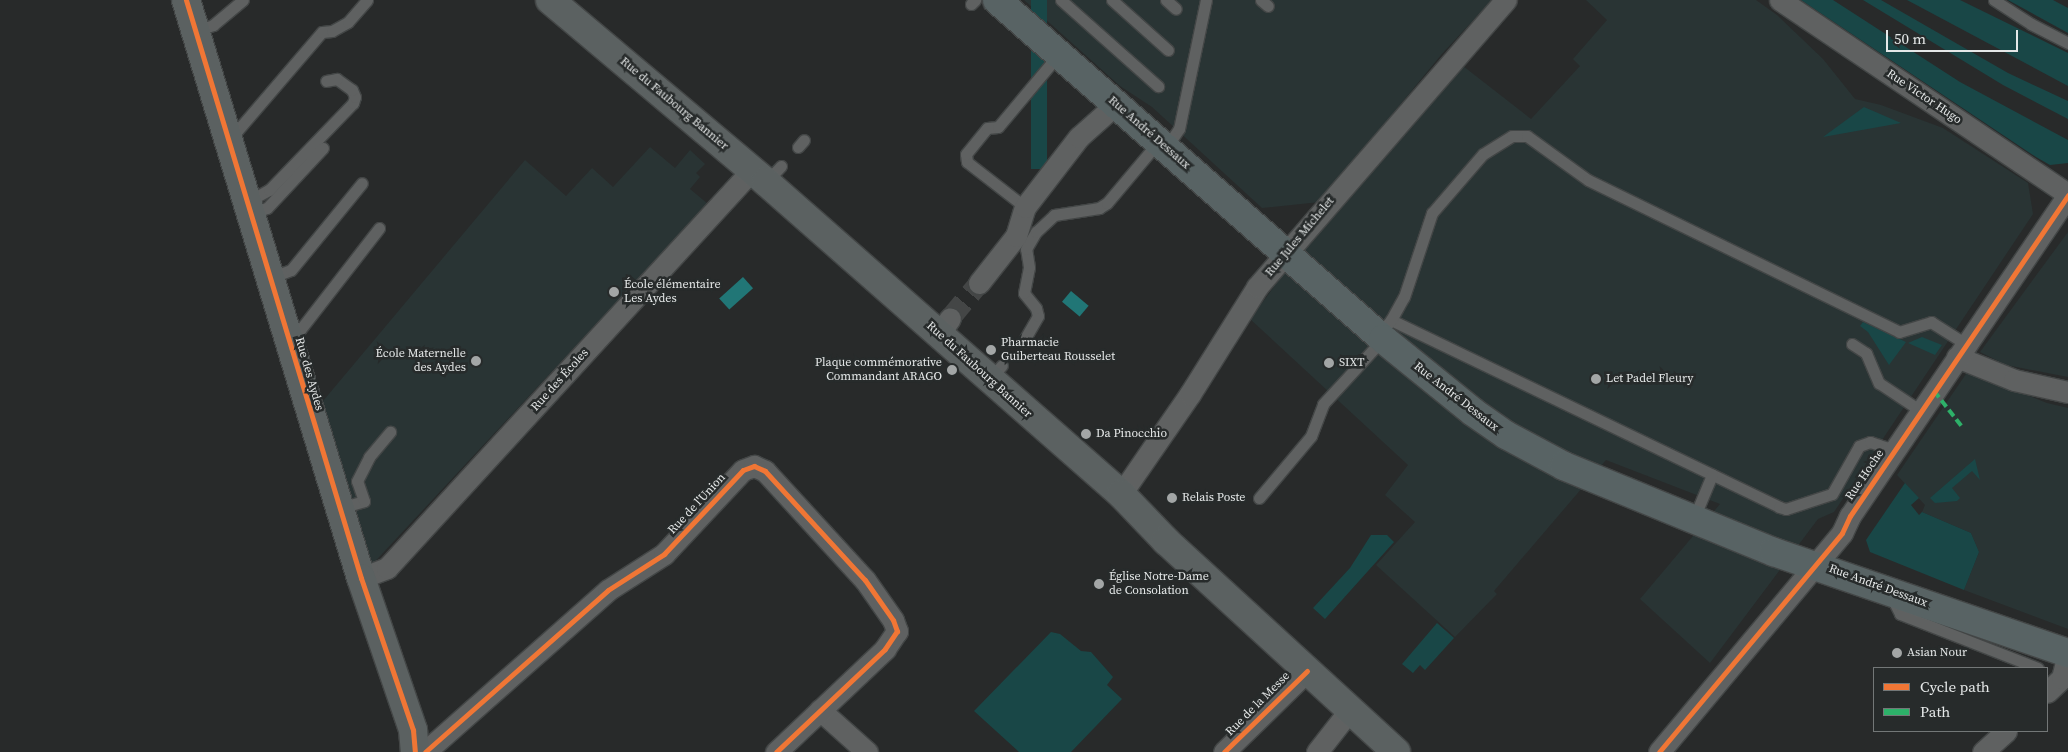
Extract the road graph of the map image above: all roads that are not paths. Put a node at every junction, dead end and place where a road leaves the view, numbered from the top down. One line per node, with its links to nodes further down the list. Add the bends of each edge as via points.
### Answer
1 (186, 0): 14 (main road, Rue des Aydes)
2 (243, 0): 14 (lane, via 213,24)
3 (367, 0): 21 (lane, via 348,22 332,31 322,32 237,131)
4 (550, 0): 24 (main road, Rue du Faubourg Bannier)
5 (1061, 0): 19 (lane)
6 (1112, 0): 16 (lane)
7 (1166, 0): 13 (lane)
8 (1206, 0): 22 (lane, via 1179,129)
9 (1506, 0): 30 (street, Rue Jules Michelet)
10 (1780, 0): 26 (street, Rue Victor Hugo)
11 (1994, 0): 15 (lane)
12 (981, 1): 17 (main road, Rue André Dessaux)
13 (1176, 9)
14 (195, 31): 21 (main road, Rue des Aydes)
15 (2068, 43)
16 (1168, 50)
17 (1060, 54): 20 (main road, Rue André Dessaux); 28 (lane, via 998,127 987,128 966,154 967,162)
18 (326, 81): 27 (lane, via 337,79 352,90 355,97)
19 (1158, 86)
20 (1116, 104): 22 (main road, Rue André Dessaux); 28 (street, via 1079,137)
21 (226, 133): 27 (main road, Rue des Aydes)
22 (1162, 144): 30 (main road, Rue André Dessaux); 35 (lane, via 1099,208 1054,216 1036,232 1026,249 1029,267 1024,293 1038,316)
23 (323, 148): 27 (lane, via 267,208)
24 (766, 173): 43 (main road, Rue du Faubourg Bannier, via 996,372); 48 (street, Rue des Écoles, via 387,568)
25 (362, 183): 31 (lane, via 291,270)
26 (2068, 194): 37 (street, Rue Hoche)
27 (249, 208): 31 (main road, Rue des Aydes)
28 (1026, 208): 32 (street, via 1016,236)
29 (380, 228): 34 (lane, via 300,330)
30 (1286, 252): 33 (main road, Rue André Dessaux); 43 (street, Rue Jules Michelet, via 1257,287 1190,394)
31 (270, 278): 34 (main road, Rue des Aydes)
32 (979, 283)
33 (1384, 331): 37 (lane, via 1404,297 1432,213 1483,154 1512,136 1527,136 1588,180 1899,332 1931,322); 42 (lane); 44 (lane, via 1322,404 1311,436); 46 (main road, Rue André Dessaux, via 1473,412 1506,435 1564,466)
34 (288, 335): 45 (main road, Rue des Aydes)
35 (1022, 342)
36 (1852, 344): 39 (lane, via 1866,353 1879,384)
37 (1962, 350): 38 (street, via 2014,380); 39 (street, Rue Hoche)
38 (2068, 392)
39 (1921, 411): 41 (street, Rue Hoche)
40 (390, 432): 45 (lane, via 368,457 357,481 364,501)
41 (1894, 450): 42 (lane, via 1870,442 1859,446 1832,494 1786,508 1779,508); 47 (street, Rue Hoche, via 1842,533)
42 (1712, 475): 46 (lane)
43 (1121, 494): 52 (main road, Rue du Faubourg Bannier, via 1166,541)
44 (1259, 498)
45 (340, 508): 48 (main road, Rue des Aydes)
46 (1694, 518): 47 (main road, Rue André Dessaux, via 1774,552)
47 (1816, 564): 49 (main road, Rue André Dessaux); 64 (street, Rue Hoche)
48 (361, 578): 57 (main road, Rue des Aydes, via 413,730)
49 (1888, 590): 50 (lane, via 1900,614); 51 (main road, Rue André Dessaux)
50 (2035, 667)
51 (2063, 667): 53 (street)
52 (1307, 671): 55 (main road, Rue du Faubourg Bannier); 61 (street, Rue de la Messe)
53 (2048, 690)
54 (820, 710): 58 (street, Rue de l'Union, via 885,650 897,631 865,580 765,471 754,466 743,470 664,554 608,590); 59 (street, Rue de l'Union); 60 (street)
55 (1349, 711): 62 (street); 63 (main road, Rue du Faubourg Bannier)
56 (2005, 732): 65 (street)
57 (414, 752)
58 (425, 752)
59 (776, 752)
60 (866, 752)
61 (1224, 752)
62 (1317, 752)
63 (1396, 752)
64 (1659, 752)
65 (1983, 752)

